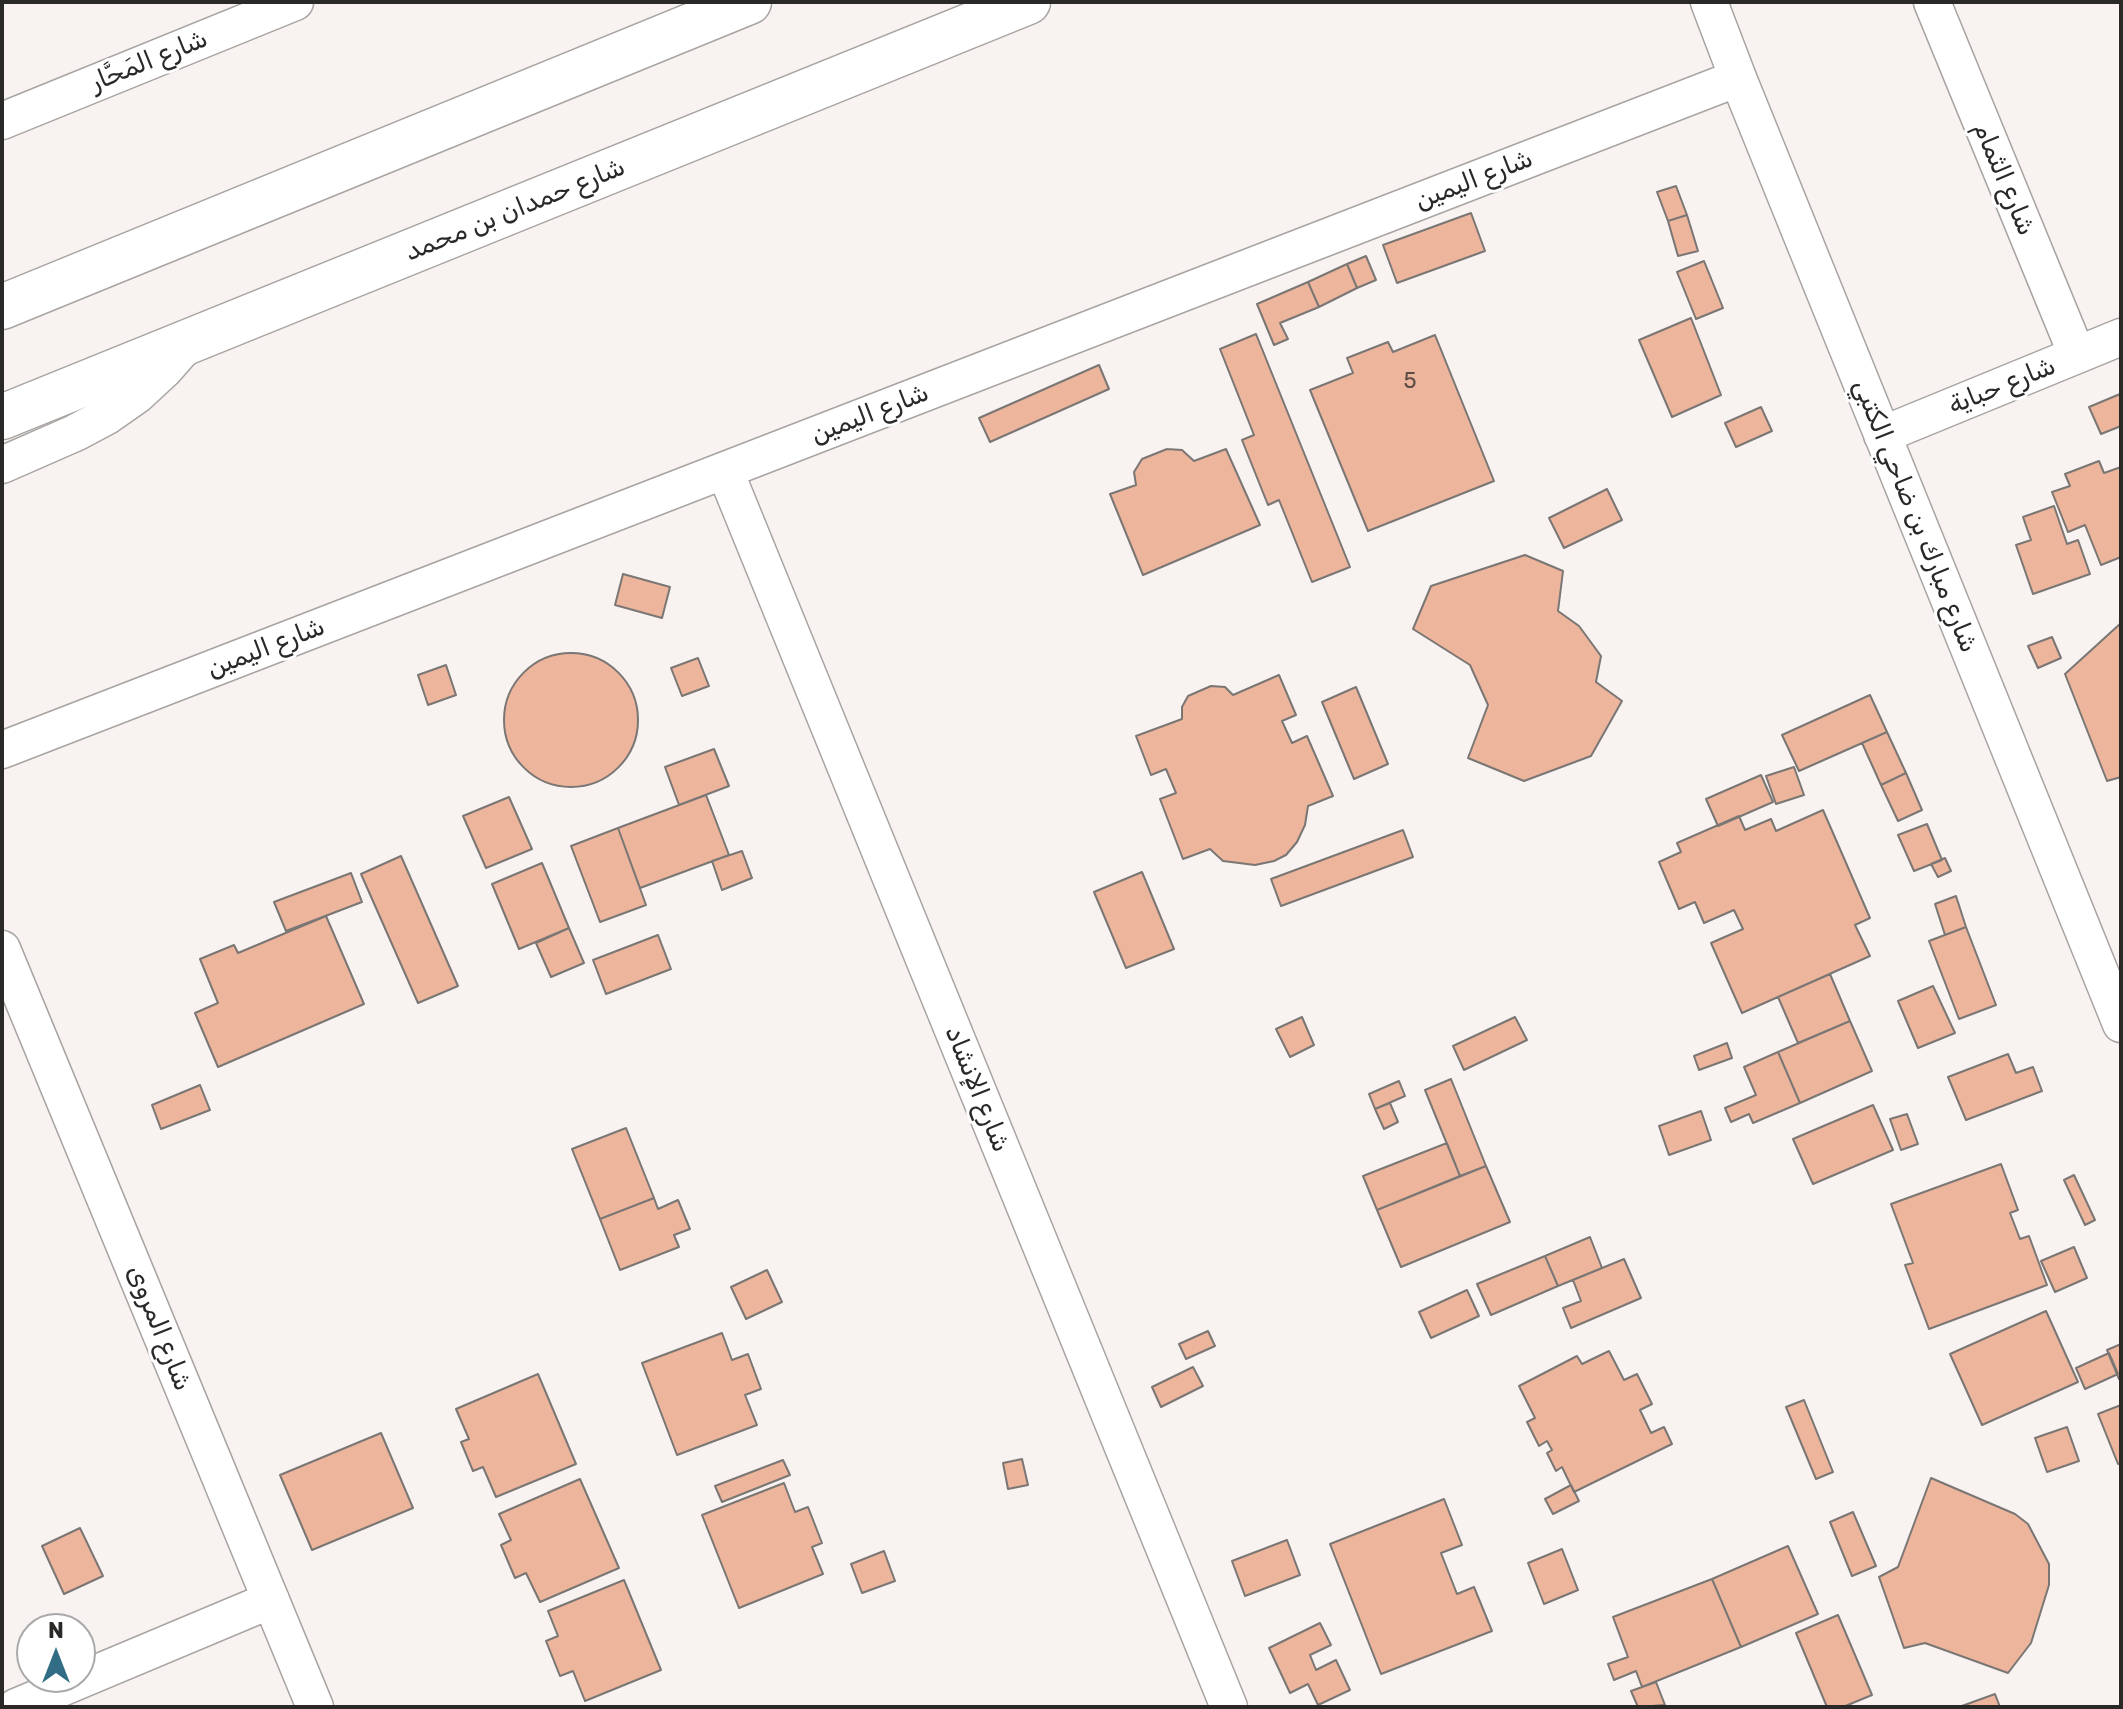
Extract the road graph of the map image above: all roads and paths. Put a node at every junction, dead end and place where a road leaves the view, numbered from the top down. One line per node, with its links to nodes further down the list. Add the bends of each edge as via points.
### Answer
1 (295, 2): 7 (street, شارع المَحَّار)
2 (749, 2): 8 (main road)
3 (1028, 2): 10 (main road, شارع حمدان بن محمد)
4 (1932, 2): 11 (street, شارع الثمام)
5 (1709, 4): 6 (street, شارع مبارك بن ضاحي الكتبي)
6 (1738, 78): 13 (street, شارع مبارك بن ضاحي الكتبي); 15 (street, شارع اليمين)
7 (2, 121)
8 (2, 307)
9 (2121, 337): 11 (street, شارع حباية)
10 (188, 343): 12 (main road, شارع حمدان بن محمد); 14 (street, via 137,395 107,416)
11 (2077, 355): 13 (street, شارع حباية)
12 (2, 417)
13 (1882, 435): 18 (street, شارع مبارك بن ضاحي الكتبي)
14 (2, 465)
15 (725, 471): 16 (street, شارع اليمين); 22 (street, شارع الإنشاد)
16 (2, 750)
17 (2, 949): 19 (street, شارع المروى)
18 (2121, 1024)
19 (271, 1600): 20 (street); 21 (street, شارع المروى)
20 (16, 1707)
21 (315, 1707)
22 (1229, 1707)

